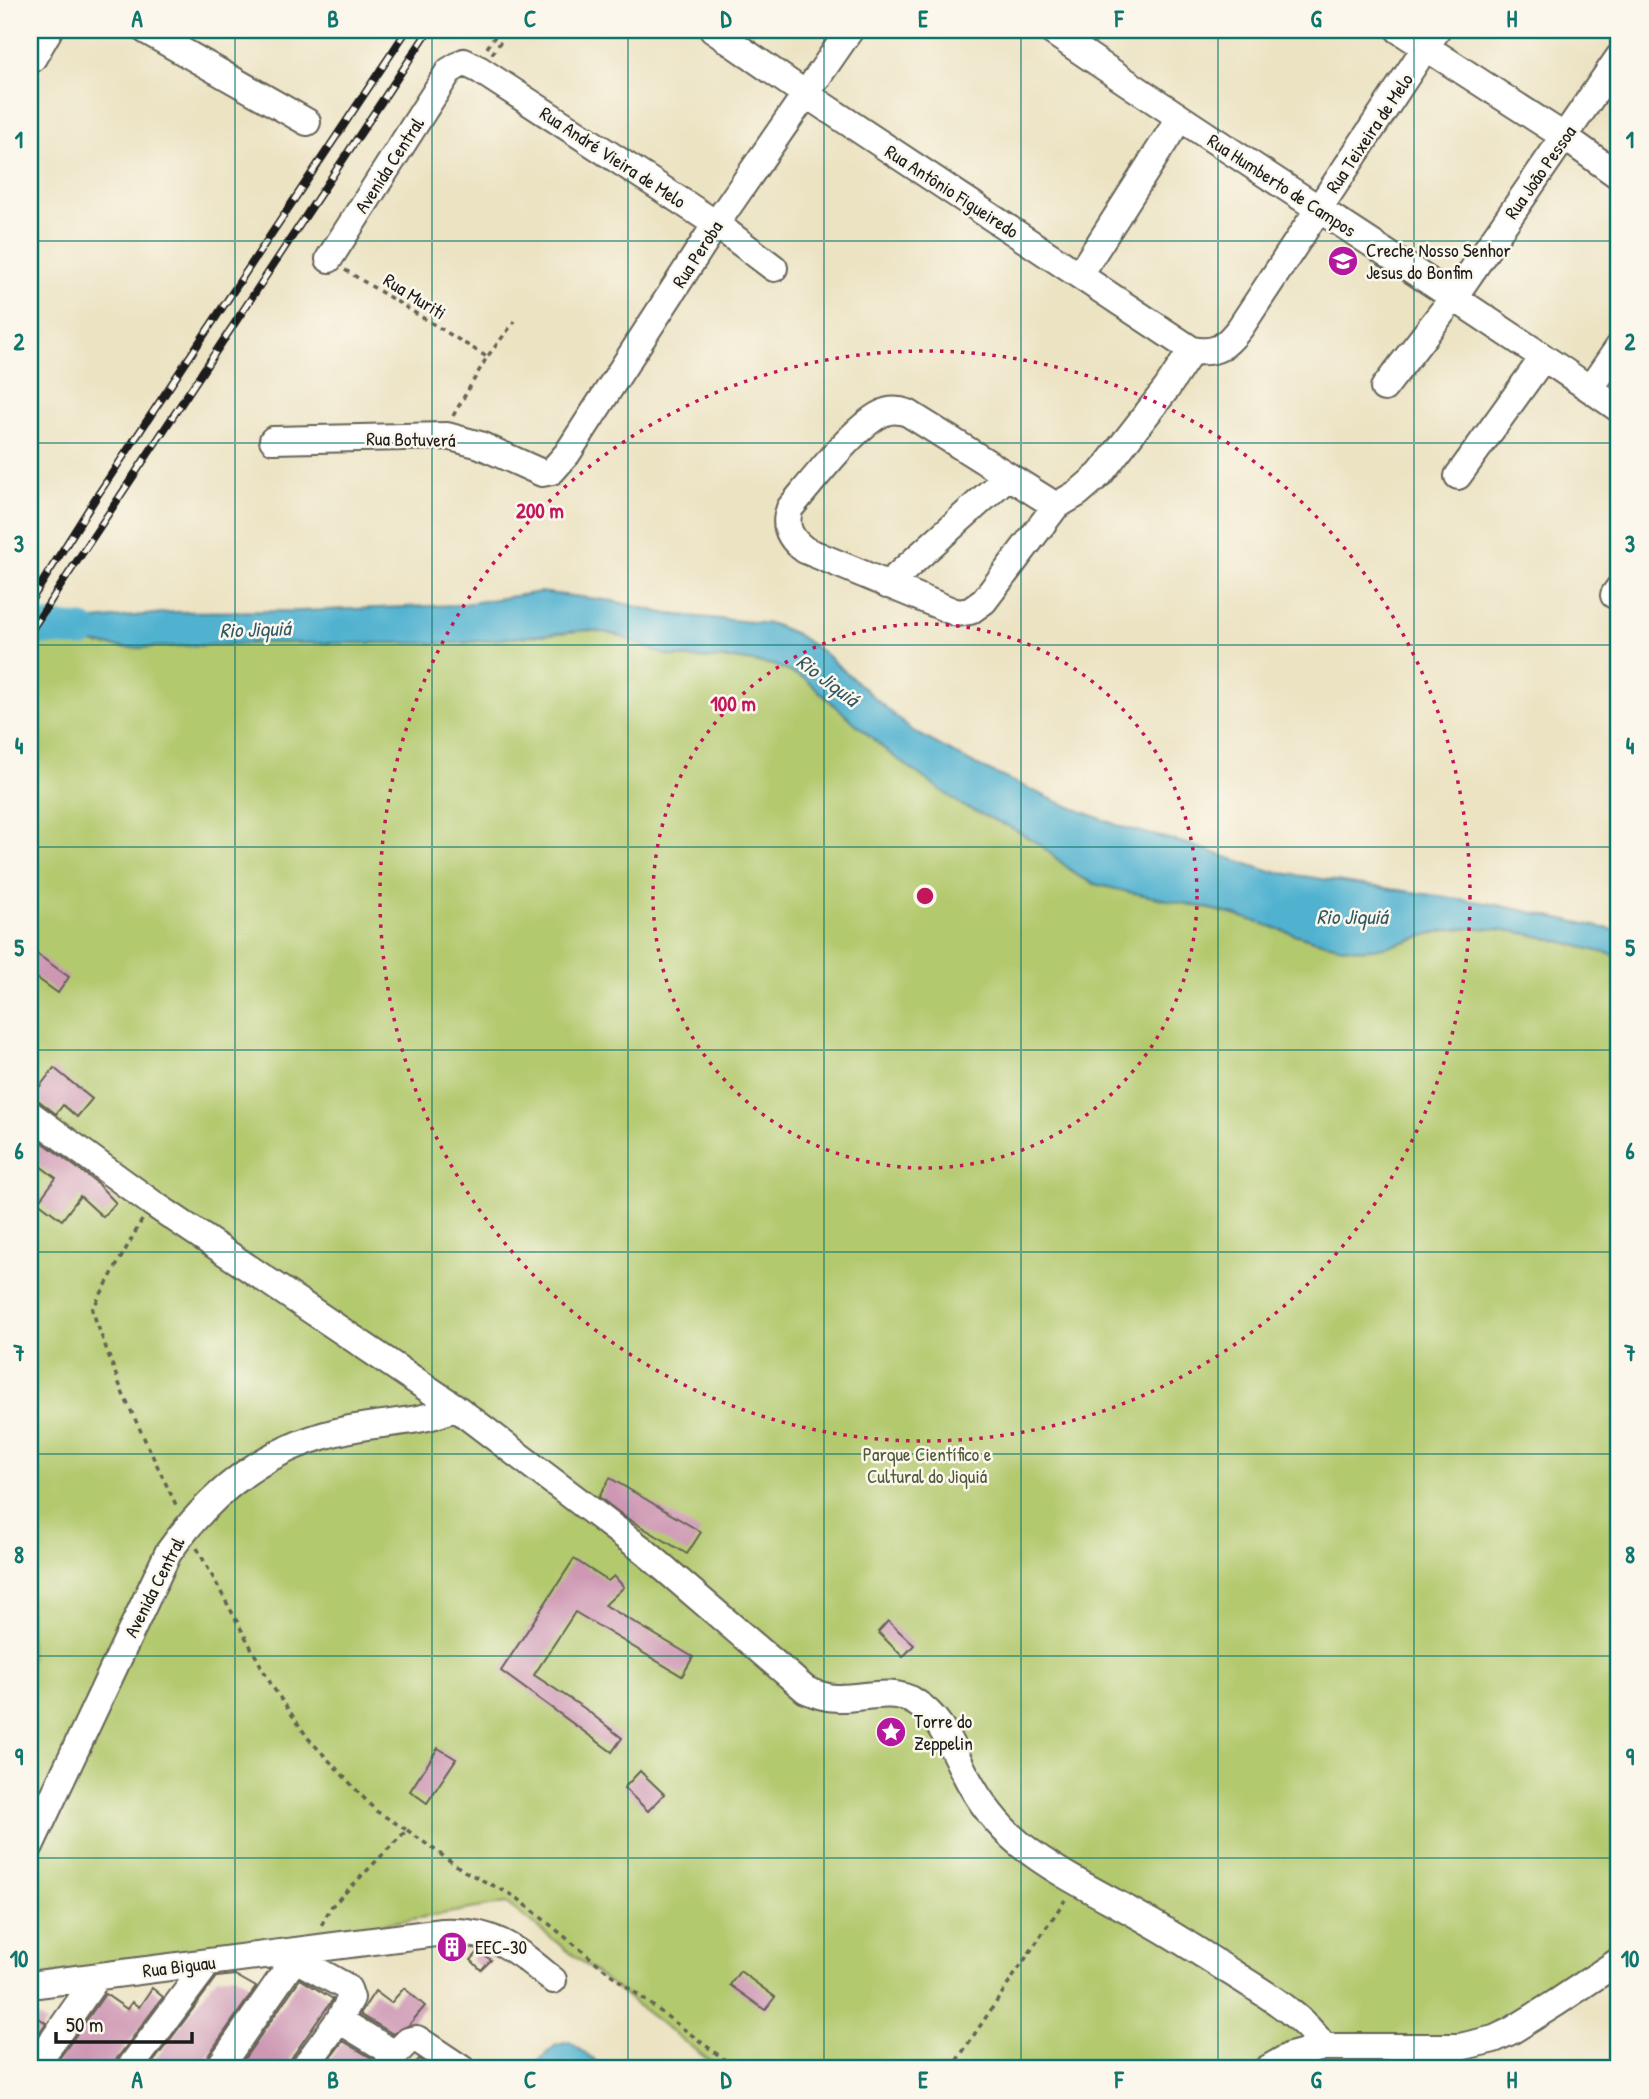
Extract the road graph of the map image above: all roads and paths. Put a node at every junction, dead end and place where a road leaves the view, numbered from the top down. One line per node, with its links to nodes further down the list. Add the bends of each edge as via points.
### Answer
1 (45, 30): 12 (main road)
2 (145, 30): 17 (street)
3 (499, 30): 4 (path, via 484,53 490,57)
4 (509, 30)
5 (519, 30): 6 (path, via 525,34)
6 (560, 30)
7 (713, 30): 15 (street, Rua Antônio Figueiredo)
8 (850, 30): 15 (street, Rua Peroba)
9 (1050, 30): 16 (street, Rua Humberto de Campos)
10 (1399, 30): 11 (street)
11 (1432, 38): 18 (street); 20 (street, Rua Teixeira de Melo)
12 (30, 56)
13 (1619, 57): 18 (street, Rua João Pessoa)
14 (449, 71): 21 (street, Rua André Vieira de Melo, via 467,62); 22 (street, Avenida Central)
15 (807, 95): 21 (street, Rua Peroba); 24 (street, Rua Antônio Figueiredo)
16 (1179, 119): 20 (street, Rua Humberto de Campos); 24 (street)
17 (307, 122)
18 (1565, 136): 19 (street); 25 (street, Rua João Pessoa)
19 (1619, 176)
20 (1318, 209): 25 (street, Rua Humberto de Campos); 28 (street, Rua Teixeira de Melo, via 1231,340 1215,351)
21 (716, 224): 23 (street, Rua André Vieira de Melo); 36 (street, Rua Peroba, via 567,454 552,471)
22 (328, 259): 29 (path, Rua Muriti)
23 (774, 268)
24 (1080, 274): 28 (street, Rua Antônio Figueiredo)
25 (1454, 297): 30 (street, Rua Humberto de Campos); 31 (street, Rua João Pessoa)
26 (515, 321): 29 (path)
27 (1619, 347): 32 (street)
28 (1192, 349): 39 (street, via 1100,474)
29 (487, 357): 34 (path, via 455,408)
30 (1543, 358): 32 (street, Rua Humberto de Campos); 37 (street)
31 (1384, 388)
32 (1590, 389): 33 (street, Rua Humberto de Campos)
33 (1619, 409)
34 (447, 436): 35 (street, Rua Botuverá); 36 (street, Rua Botuverá, via 480,445)
35 (273, 440)
36 (542, 473)
37 (1458, 476)
38 (1007, 477): 39 (street); 40 (street); 40 (street, via 908,413 888,411 872,420 790,508 786,528 805,550)
39 (1056, 506): 40 (street, via 984,601 970,611 957,614)
40 (887, 585)
41 (30, 1114): 42 (street)
42 (152, 1203): 43 (street); 44 (path, via 92,1310 123,1394)
43 (455, 1407): 44 (street, Avenida Central, via 411,1421 351,1428 281,1451 234,1480); 47 (street, via 643,1550 806,1689 836,1698 900,1696 923,1707 946,1735 974,1791 997,1823)
44 (186, 1527): 45 (path, via 272,1686 308,1738 376,1811); 46 (street, Avenida Central, via 168,1553)
45 (407, 1830): 48 (path, via 331,1907); 62 (path, via 464,1871 516,1897)
46 (30, 1846)
47 (1076, 1883): 55 (street, via 1148,1921 1280,2003 1308,2026); 63 (path)
48 (309, 1952): 50 (street, Rua Biguau); 52 (street, Rua Biguau, via 464,1931 503,1942); 54 (street, via 348,1989 351,1997); 59 (street)
49 (1619, 1961): 55 (street, via 1494,2039 1460,2047)
50 (208, 1963): 51 (street, Rua Biguau); 58 (street)
51 (98, 1976): 53 (street, Rua Biguau); 57 (street)
52 (552, 1980)
53 (30, 1985)
54 (339, 2020): 56 (street); 60 (street)
55 (1324, 2047): 64 (street, via 1290,2056)
56 (390, 2062): 61 (street, via 408,2041 417,2039)
57 (33, 2069)
58 (129, 2069)
59 (218, 2069)
60 (303, 2069)
61 (462, 2069)
62 (737, 2069)
63 (951, 2069)
64 (1267, 2069)

